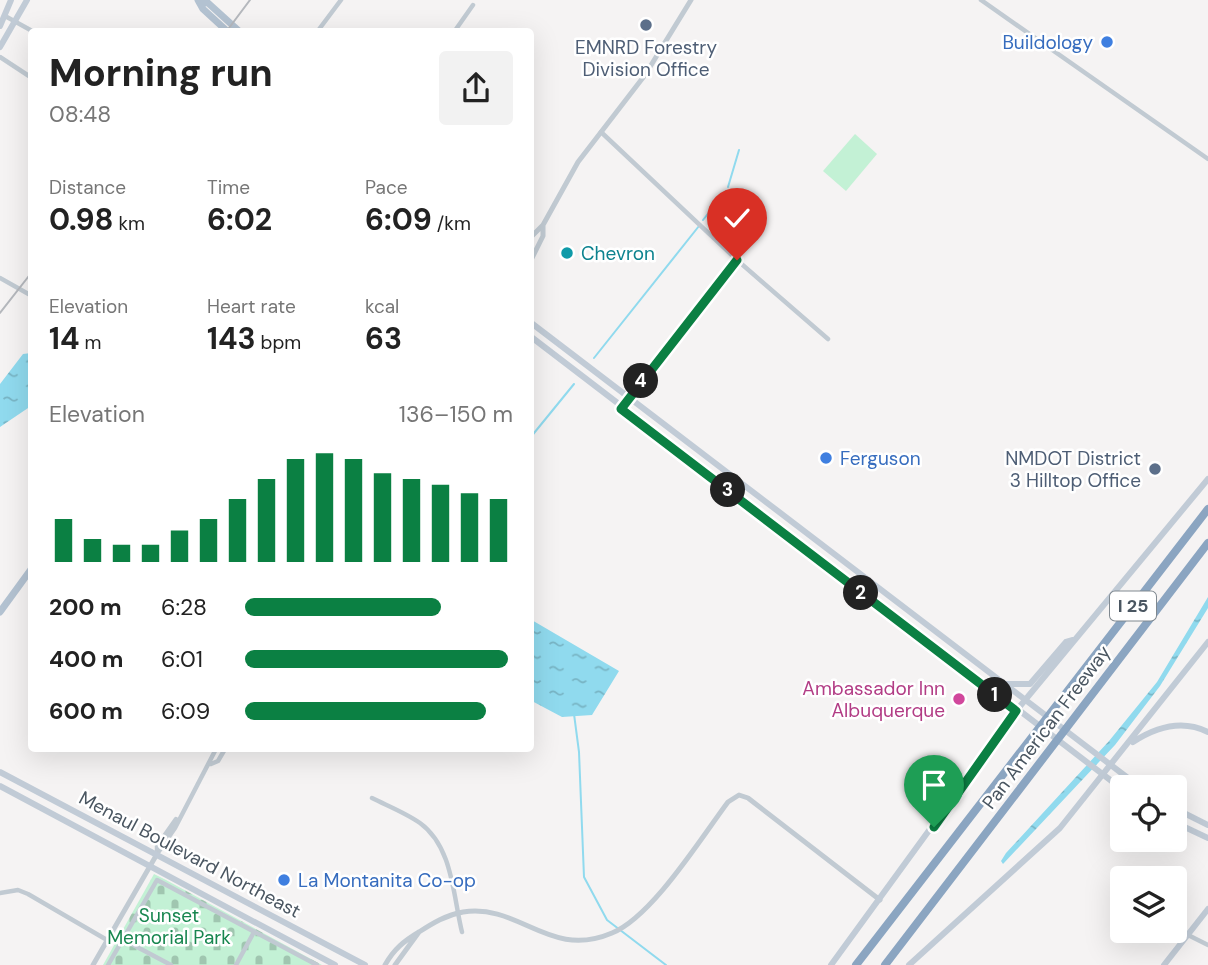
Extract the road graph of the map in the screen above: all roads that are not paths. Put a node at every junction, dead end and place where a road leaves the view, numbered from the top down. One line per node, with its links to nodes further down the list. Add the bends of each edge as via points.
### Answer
1 (12, 0): 8 (main road)
2 (27, 0): 9 (main road)
3 (341, 0): 12 (street)
4 (691, 0): 18 (street, via 651,67)
5 (981, 0): 19 (street)
6 (199, 1): 11 (main road, via 208,3)
7 (473, 5): 13 (street)
8 (5, 16): 9 (street); 10 (main road)
9 (15, 21): 14 (street); 15 (main road)
10 (0, 26)
11 (228, 28)
12 (320, 28)
13 (457, 28)
14 (28, 29)
15 (0, 47)
16 (0, 57): 17 (street)
17 (28, 75)
18 (600, 131): 20 (street, via 572,170); 23 (street)
19 (1208, 159)
20 (543, 225): 21 (street); 22 (street)
21 (534, 234)
22 (534, 254)
23 (737, 260): 28 (street); 29 (street)
24 (0, 278): 25 (street)
25 (28, 294)
26 (534, 325): 29 (main road)
27 (534, 339): 30 (main road)
28 (828, 339)
29 (628, 396): 30 (street); 38 (main road)
30 (621, 409): 40 (main road)
31 (1208, 480): 36 (main road)
32 (1208, 509): 79 (highway, Pan American Freeway / I 25)
33 (1208, 543): 80 (highway, Pan American Freeway / I 25)
34 (28, 574): 35 (main road)
35 (0, 612)
36 (1075, 640): 38 (main road, via 1066,642 1030,684); 39 (main road)
37 (1208, 642): 42 (main road)
38 (1004, 684): 39 (main road)
39 (1025, 700): 40 (main road); 47 (main road)
40 (1016, 711): 49 (main road); 59 (main road)
41 (1208, 732): 42 (main road, via 1170,726)
42 (1126, 748): 81 (main road, via 1044,845)
43 (215, 752): 45 (street)
44 (223, 752): 45 (street)
45 (211, 764): 56 (street)
46 (0, 772): 48 (main road, Menaul Boulevard Northeast)
47 (1124, 775)
48 (13, 778): 50 (main road); 56 (main road, Menaul Boulevard Northeast)
49 (1110, 780)
50 (4, 788): 57 (main road, Menaul Boulevard Northeast)
51 (372, 797): 61 (street, via 422,825 440,846)
52 (1187, 815): 53 (main road)
53 (1208, 823)
54 (1187, 828): 55 (main road)
55 (1208, 838)
56 (157, 854): 57 (street); 75 (main road, Menaul Boulevard Northeast)
57 (151, 865): 67 (street); 74 (main road, Menaul Boulevard Northeast)
58 (2, 891): 67 (street, via 28,894)
59 (880, 900): 61 (street, via 748,798 738,795 644,911 610,934 563,940 501,915); 78 (main road)
60 (1208, 909): 65 (main road)
61 (458, 914): 63 (street); 64 (street)
62 (254, 931): 66 (street, via 157,880); 72 (street); 73 (street)
63 (419, 932): 76 (street, via 398,946); 77 (street)
64 (462, 932)
65 (1190, 936): 68 (street); 82 (main road)
66 (122, 939): 70 (street); 71 (street)
67 (107, 940): 69 (street)
68 (1208, 945)
69 (93, 965)
70 (108, 965)
71 (170, 965)
72 (236, 965)
73 (317, 965)
74 (335, 965)
75 (365, 965)
76 (386, 965)
77 (395, 965)
78 (831, 965)
79 (856, 965)
80 (885, 965)
81 (909, 965)
82 (1164, 965)

